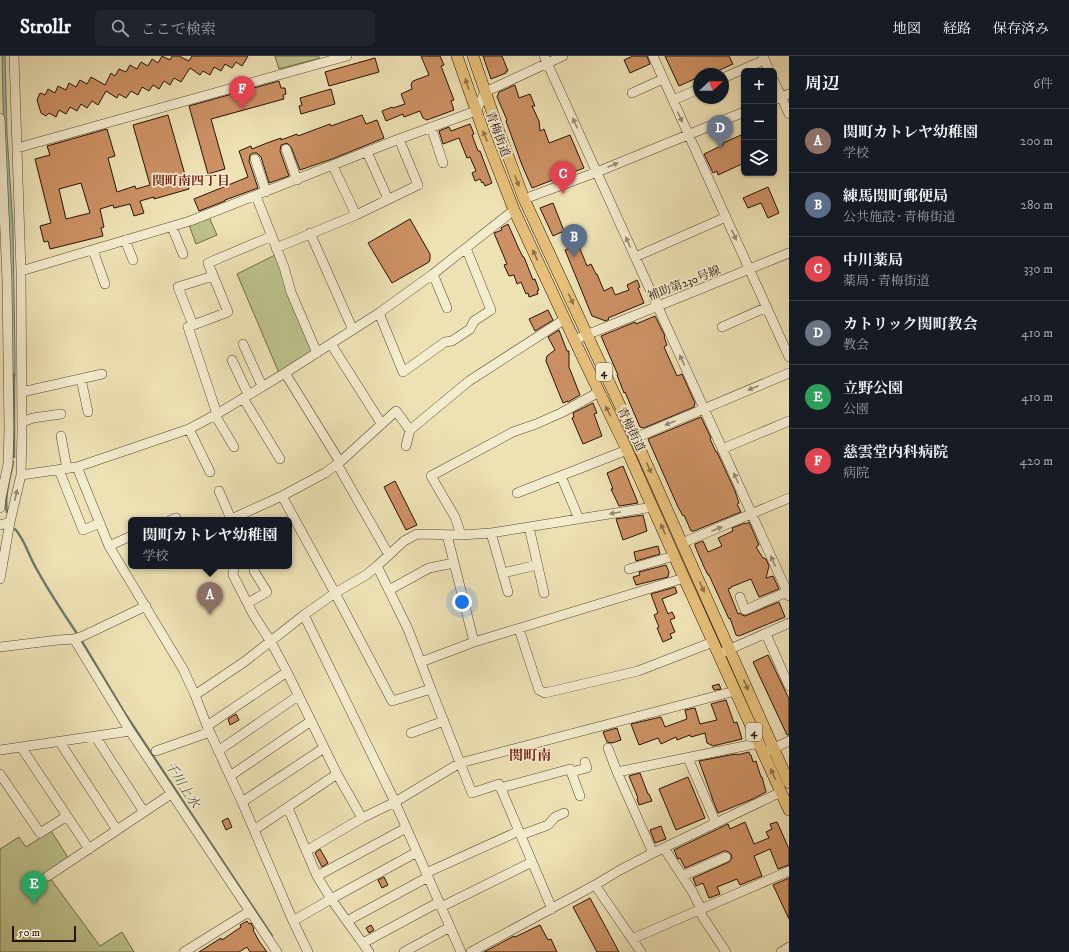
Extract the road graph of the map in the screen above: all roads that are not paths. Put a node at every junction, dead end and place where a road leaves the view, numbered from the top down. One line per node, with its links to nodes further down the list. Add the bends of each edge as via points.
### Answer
1 (14, 56): 23 (street)
2 (347, 56): 26 (street)
3 (457, 56): 17 (main road, 青梅街道 / 4, one-way to 3)
4 (473, 56): 13 (main road, 青梅街道 / 4)
5 (563, 56): 8 (street)
6 (653, 56): 11 (street)
7 (763, 58): 9 (street); 10 (street)
8 (546, 60): 13 (street); 33 (street, one-way to 8)
9 (768, 68)
10 (729, 75)
11 (663, 79): 14 (street); 16 (street)
12 (693, 91): 16 (street)
13 (485, 92): 17 (street); 38 (main road, 青梅街道 / 4, one-way to 38)
14 (632, 93)
15 (781, 97): 19 (street)
16 (672, 100): 24 (street, one-way to 24)
17 (476, 111): 21 (street); 39 (main road, 青梅街道 / 4, one-way to 17)
18 (741, 113): 24 (street)
19 (789, 114)
20 (0, 118): 22 (street)
21 (431, 127): 25 (street); 30 (street)
22 (0, 131): 23 (street); 32 (street)
23 (14, 132): 26 (street)
24 (688, 134): 33 (street, one-way to 24); 41 (street)
25 (399, 139): 28 (street); 37 (street, via 418,185)
26 (17, 148): 44 (street)
27 (286, 149): 34 (street)
28 (366, 152): 31 (street); 37 (street)
29 (255, 159): 35 (street)
30 (443, 163)
31 (333, 166): 34 (street); 40 (street)
32 (1, 169): 43 (street)
33 (597, 172): 38 (street); 53 (street, one-way to 33)
34 (298, 180): 35 (street)
35 (266, 192): 36 (street)
36 (256, 196): 42 (street, via 190,222); 46 (street)
37 (388, 199): 40 (street)
38 (524, 199): 68 (main road, 青梅街道 / 4, one-way to 68)
39 (514, 210): 49 (street); 64 (main road, 青梅街道 / 4, one-way to 39)
40 (356, 215): 45 (street)
41 (726, 217): 53 (street); 55 (street, one-way to 55)
42 (172, 226): 47 (street); 52 (street)
43 (3, 229): 44 (street); 58 (street)
44 (18, 229): 58 (street)
45 (310, 233): 48 (street); 67 (street)
46 (272, 236): 48 (street); 57 (street, via 208,262)
47 (125, 240): 50 (street); 54 (street)
48 (276, 248): 72 (street, via 291,292)
49 (466, 248): 56 (street); 63 (street, via 491,310 474,321 470,329 452,341 445,342 403,372)
50 (92, 250): 58 (street); 59 (street)
51 (789, 253): 55 (street, 補助第230号線)
52 (183, 254)
53 (636, 257): 60 (street)
54 (133, 260)
55 (750, 270): 60 (street, 補助第230号線); 61 (street)
56 (432, 274): 62 (street); 63 (street)
57 (213, 276): 65 (street, via 228,312); 65 (street, via 178,286)
58 (12, 278): 79 (street); 79 (street)
59 (105, 284)
60 (657, 306): 68 (street, 補助第230号線); 84 (street, one-way to 60)
61 (767, 307): 66 (street); 73 (street)
62 (447, 308)
63 (379, 313): 67 (street)
64 (565, 319): 69 (main road, 青梅街道 / 4); 93 (street, via 469,381)
65 (193, 325): 87 (street, via 188,327)
66 (722, 327)
67 (353, 330): 71 (street)
68 (587, 334): 69 (street, 補助第230号線); 95 (main road, 青梅街道 / 4)
69 (574, 340): 82 (main road, 青梅街道 / 4)
70 (243, 344): 80 (street)
71 (331, 344): 72 (street); 90 (street)
72 (317, 353): 75 (street)
73 (789, 357)
74 (232, 360): 83 (street)
75 (285, 373): 80 (street); 103 (street)
76 (789, 373): 84 (street, one-way to 84)
77 (102, 374): 78 (street)
78 (81, 379): 81 (street); 85 (street)
79 (11, 381): 81 (street); 92 (street)
80 (262, 386): 83 (street)
81 (22, 392): 89 (street)
82 (599, 392): 99 (main road, 青梅街道 / 4, one-way to 82); 125 (street, via 561,413 513,432 431,476 455,517)
83 (245, 396): 87 (street); 100 (street)
84 (704, 408): 95 (street, one-way to 95); 98 (street)
85 (88, 412)
86 (61, 414): 89 (street)
87 (216, 414): 91 (street); 97 (street)
88 (789, 421): 98 (street)
89 (22, 422): 102 (street)
90 (381, 424): 93 (street, via 396,411); 103 (street)
91 (189, 429): 104 (street); 106 (street)
92 (4, 430): 101 (street)
93 (410, 430): 96 (street)
94 (61, 436): 105 (street)
95 (635, 438): 127 (main road, 青梅街道 / 4, one-way to 127)
96 (406, 446)
97 (234, 447)
98 (722, 449): 115 (street, one-way to 98)
99 (627, 450): 108 (street); 114 (main road, 青梅街道 / 4)
100 (280, 459)
101 (8, 461): 102 (street); 113 (street)
102 (21, 461): 107 (street)
103 (338, 463): 111 (street, via 325,473); 129 (street)
104 (77, 467): 105 (street); 120 (street)
105 (63, 469): 107 (street); 120 (street, via 83,530)
106 (210, 472)
107 (21, 475): 119 (street, one-way to 107)
108 (561, 476): 110 (street); 118 (street)
109 (219, 491): 116 (street)
110 (517, 493)
111 (282, 496): 117 (street); 143 (street)
112 (789, 498): 115 (street)
113 (0, 502)
114 (653, 507): 118 (street, one-way to 118); 130 (main road, 青梅街道 / 4, one-way to 114)
115 (752, 514): 127 (street, one-way to 115); 145 (street, one-way to 115)
116 (229, 517)
117 (236, 517)
118 (579, 519): 122 (street)
119 (10, 522): 121 (street); 139 (street)
120 (100, 524): 128 (street)
121 (0, 525)
122 (528, 527): 123 (street); 132 (street)
123 (491, 533): 125 (street); 138 (street)
124 (447, 535): 125 (street); 129 (street, via 416,534); 131 (street)
125 (461, 535)
126 (128, 537): 128 (street)
127 (682, 543): 158 (main road, 青梅街道 / 4, one-way to 158)
128 (109, 546): 134 (street)
129 (389, 555): 133 (street)
130 (674, 556): 136 (street); 140 (main road, 青梅街道 / 4)
131 (454, 563): 141 (street, via 429,568); 155 (street)
132 (537, 565): 138 (street); 144 (street)
133 (377, 566): 141 (street); 143 (street)
134 (127, 568): 148 (street)
135 (234, 569): 147 (street, via 234,575)
136 (629, 569)
137 (254, 571): 147 (street, via 266,592)
138 (503, 573): 142 (street)
139 (0, 577)
140 (684, 578): 151 (street); 156 (main road, 青梅街道 / 4)
141 (389, 590): 160 (street)
142 (508, 592)
143 (335, 593): 149 (street); 163 (street, via 392,701)
144 (544, 593)
145 (788, 594): 146 (street, via 745,610)
146 (740, 597)
147 (248, 603): 154 (street)
148 (146, 606): 153 (street); 165 (street, via 184,668)
149 (304, 615): 154 (street); 196 (street)
150 (789, 623): 152 (street)
151 (519, 629): 155 (street); 156 (street, via 539,690 545,693 638,671)
152 (766, 634): 158 (street); 162 (street)
153 (74, 639): 157 (street); 170 (street)
154 (271, 642): 161 (street); 165 (street)
155 (474, 642): 160 (street)
156 (713, 642): 159 (main road, 青梅街道 / 4)
157 (0, 647)
158 (730, 649): 159 (street); 178 (main road, 青梅街道 / 4, one-way to 178)
159 (719, 654): 164 (main road, 青梅街道 / 4)
160 (421, 662): 163 (street)
161 (287, 672): 166 (street); 169 (street)
162 (789, 686)
163 (431, 689): 167 (street)
164 (735, 691): 178 (main road, 青梅街道 / 4); 184 (street)
165 (195, 696): 169 (street)
166 (298, 696): 168 (street); 181 (street)
167 (444, 720): 171 (street); 184 (street)
168 (311, 721): 176 (street); 189 (street)
169 (208, 729): 180 (street); 181 (street)
170 (130, 731): 172 (street); 193 (street)
171 (411, 733)
172 (95, 736): 173 (street); 199 (street)
173 (59, 741): 175 (street); 205 (street)
174 (789, 741): 178 (street)
175 (21, 747): 179 (street); 201 (street)
176 (324, 748): 188 (street); 195 (street)
177 (608, 748): 186 (street)
178 (765, 748): 182 (street); 190 (main road, 青梅街道 / 4); 192 (main road, 青梅街道 / 4, one-way to 178)
179 (0, 750)
180 (156, 751)
181 (218, 751): 189 (street)
182 (688, 758): 186 (street); 203 (street)
183 (585, 762): 185 (street, via 587,768)
184 (460, 763): 191 (street, via 472,793 499,784); 196 (street)
185 (571, 772): 191 (street, via 570,769); 194 (street)
186 (617, 772): 212 (street)
187 (0, 774): 201 (street, via 40,833)
188 (337, 774): 197 (street); 202 (street)
189 (230, 776): 195 (street)
190 (789, 783)
191 (500, 788): 207 (street)
192 (781, 792): 198 (main road, 青梅街道 / 4); 203 (street)
193 (171, 794): 199 (street); 225 (street)
194 (580, 796)
195 (242, 802): 206 (street)
196 (395, 802): 202 (street); 204 (street)
197 (288, 808): 206 (street); 210 (street)
198 (789, 810)
199 (144, 812): 205 (street)
200 (564, 813): 207 (street, via 554,817 548,825)
201 (67, 816): 209 (street)
202 (362, 818): 210 (street)
203 (716, 823): 208 (street)
204 (406, 828): 211 (street); 218 (street)
205 (117, 830): 209 (street)
206 (254, 830): 226 (street)
207 (520, 833): 214 (street); 216 (street)
208 (664, 848): 212 (street); 219 (street)
209 (89, 849): 217 (street)
210 (306, 851): 218 (street)
211 (417, 852): 216 (street); 221 (street)
212 (653, 853): 220 (street)
213 (726, 857): 219 (street)
214 (532, 862): 222 (street); 223 (street)
215 (789, 871): 224 (street)
216 (427, 875): 222 (street); 227 (street)
217 (48, 876)
218 (317, 876): 221 (street)
219 (682, 876): 224 (street)
220 (595, 885): 223 (street); 229 (street)
221 (331, 899): 226 (street); 227 (street)
222 (440, 905): 228 (street); 230 (street)
223 (552, 909): 238 (street)
224 (701, 909): 229 (street); 240 (street, via 702,916)
225 (250, 911): 232 (street); 233 (street)
226 (293, 921): 234 (street)
227 (347, 921): 230 (street)
228 (450, 926): 236 (street); 237 (street)
229 (632, 939): 239 (street)
230 (363, 943): 235 (street)
231 (789, 947): 241 (street)
232 (184, 952)
233 (277, 952)
234 (308, 952)
235 (369, 952)
236 (404, 952)
237 (461, 952)
238 (471, 952)
239 (641, 952)
240 (726, 952)
241 (781, 952)

